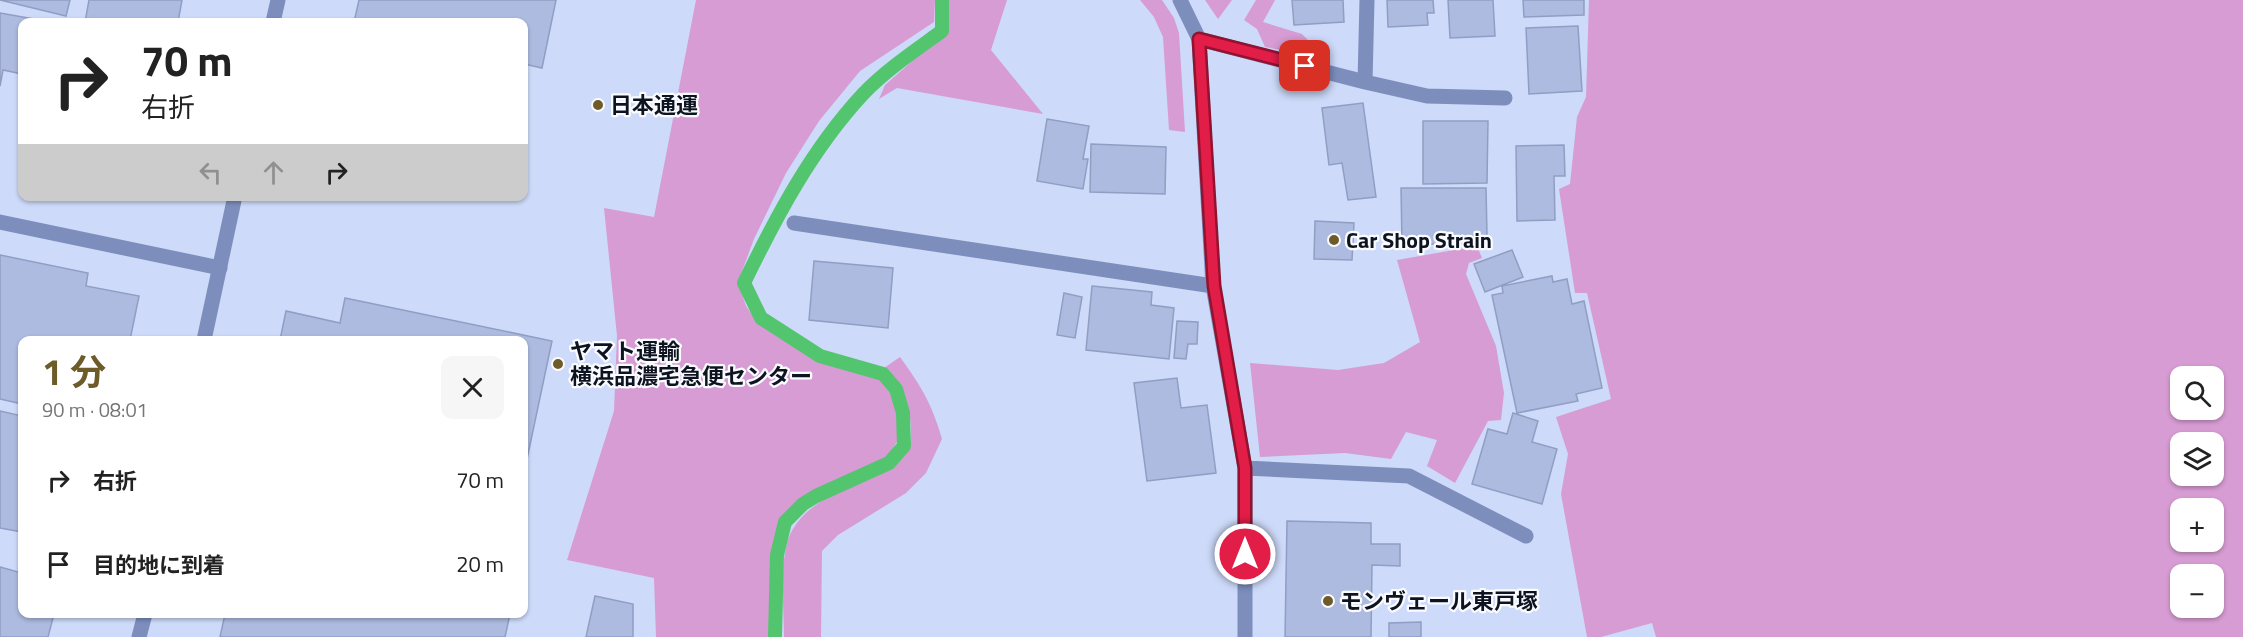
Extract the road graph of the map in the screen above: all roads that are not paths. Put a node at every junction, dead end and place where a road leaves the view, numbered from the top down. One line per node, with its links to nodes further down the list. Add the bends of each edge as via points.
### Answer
1 (278, 0): 4 (street)
2 (1180, 0): 5 (street)
3 (1367, 0): 6 (street)
4 (274, 18)
5 (1199, 39): 6 (street); 12 (street)
6 (1365, 82): 7 (street, via 1427,96)
7 (1505, 98)
8 (234, 201): 11 (street)
9 (0, 222): 11 (street)
10 (794, 224): 12 (street)
11 (220, 268): 13 (street)
12 (1214, 286): 14 (street)
13 (205, 336)
14 (1245, 468): 15 (street, via 1409,476); 18 (street)
15 (1526, 536)
16 (143, 618): 17 (street)
17 (139, 637)
18 (1245, 637)

